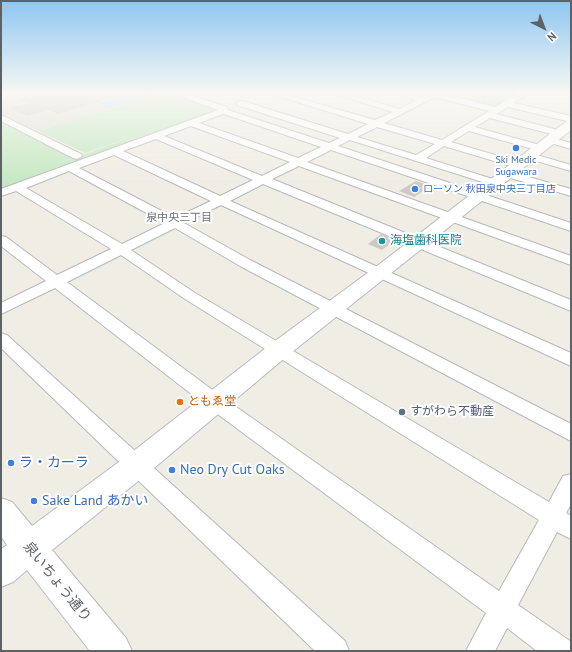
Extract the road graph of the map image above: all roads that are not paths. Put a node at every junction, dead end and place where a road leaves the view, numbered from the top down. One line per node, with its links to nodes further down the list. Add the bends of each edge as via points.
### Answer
1 (10, 123): 18 (street)
2 (190, 123): 11 (street)
3 (192, 123): 19 (street)
4 (264, 123): 14 (street)
5 (305, 123): 12 (street)
6 (476, 123): 10 (street)
7 (504, 123): 16 (street)
8 (518, 123): 16 (street)
9 (377, 124): 12 (street); 13 (street)
10 (468, 128): 13 (street); 16 (street)
11 (156, 136): 15 (street); 21 (street)
12 (349, 137): 14 (street); 17 (street)
13 (443, 142): 16 (street); 17 (street)
14 (331, 146): 16 (street); 19 (street)
15 (114, 151): 18 (street); 25 (street)
16 (536, 153): 17 (street); 20 (street); 24 (street); 26 (street); 28 (street)
17 (417, 160)
18 (73, 161): 22 (street); 27 (street)
19 (299, 162): 21 (street); 26 (street)
20 (571, 168)
21 (263, 180): 25 (street); 30 (street)
22 (17, 187): 23 (street); 31 (street)
23 (1, 193)
24 (571, 193)
25 (222, 200): 27 (street); 33 (street)
26 (451, 217): 30 (street); 32 (street)
27 (175, 223): 31 (street); 37 (street)
28 (571, 226)
29 (1, 240): 34 (street)
30 (418, 243): 33 (street); 35 (street)
31 (122, 250): 34 (street); 39 (street, via 190,296)
32 (571, 261)
33 (380, 273): 37 (street); 40 (street)
34 (58, 282): 36 (street); 41 (street)
35 (571, 306)
36 (1, 309)
37 (333, 309): 39 (street); 42 (street)
38 (1, 340): 43 (street)
39 (279, 350): 41 (street); 46 (street)
40 (571, 360)
41 (215, 402): 43 (street); 49 (street)
42 (571, 433)
43 (137, 465): 47 (street); 51 (street)
44 (571, 483): 46 (street)
45 (1, 512): 47 (street, 泉いちょう通り)
46 (562, 522): 49 (street)
47 (30, 547): 48 (street); 50 (street, 泉いちょう通り)
48 (1, 570)
49 (503, 610): 52 (street); 53 (street)
50 (113, 651)
51 (335, 651)
52 (480, 651)
53 (560, 651)

